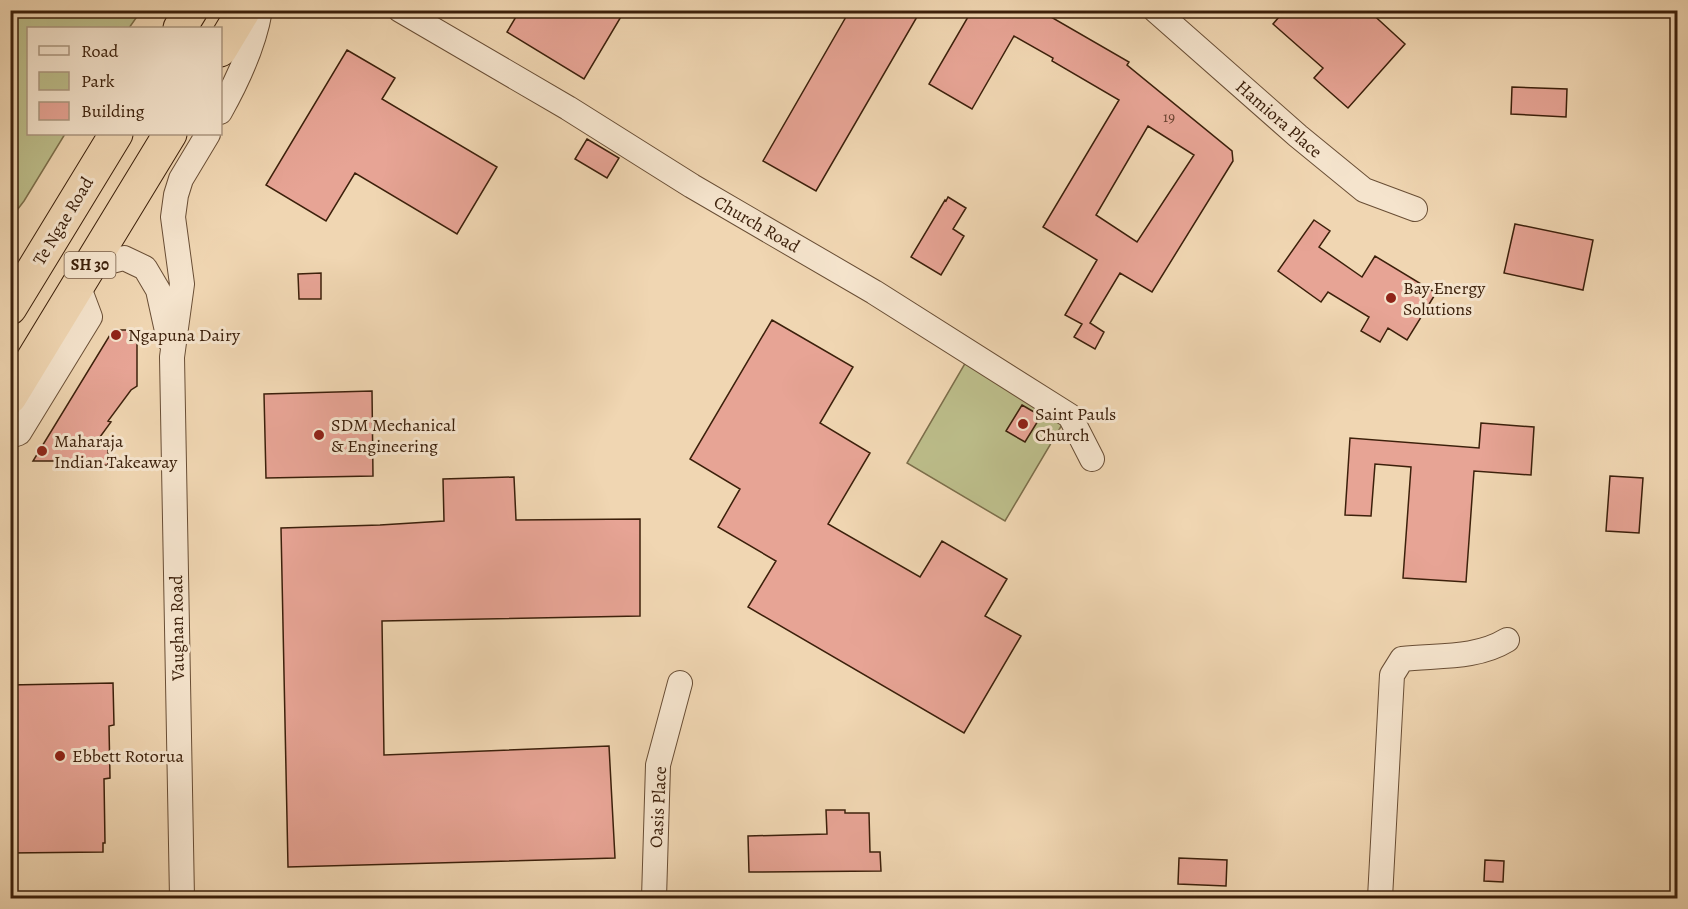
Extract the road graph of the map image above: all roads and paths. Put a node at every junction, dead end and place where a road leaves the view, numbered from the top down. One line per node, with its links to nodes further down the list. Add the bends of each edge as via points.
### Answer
1 (191, 10): 6 (highway)
2 (244, 10): 7 (highway)
3 (260, 10): 8 (street, via 256,33)
4 (400, 10): 18 (street, Church Road, via 874,292 1070,416)
5 (1155, 10): 12 (street, Hamiora Place, via 1365,190)
6 (181, 27)
7 (222, 47)
8 (222, 108)
9 (116, 135): 14 (highway, Te Ngae Road / SH 30)
10 (169, 135): 13 (highway, SH 30)
11 (207, 135): 15 (street, Vaughan Road, via 176,195 173,217 182,284)
12 (1415, 209)
13 (83, 276): 15 (street, Vaughan Road, via 124,258 145,268 158,290); 16 (highway, SH 30); 17 (street, via 90,317 19,433)
14 (10, 308)
15 (172, 357): 21 (street, Vaughan Road)
16 (10, 398)
17 (10, 436)
18 (1092, 459)
19 (1507, 640): 23 (street, via 1496,647 1445,657 1402,659 1392,675)
20 (680, 682): 22 (street, Oasis Place, via 658,765)
21 (182, 898)
22 (654, 898)
23 (1380, 898)

